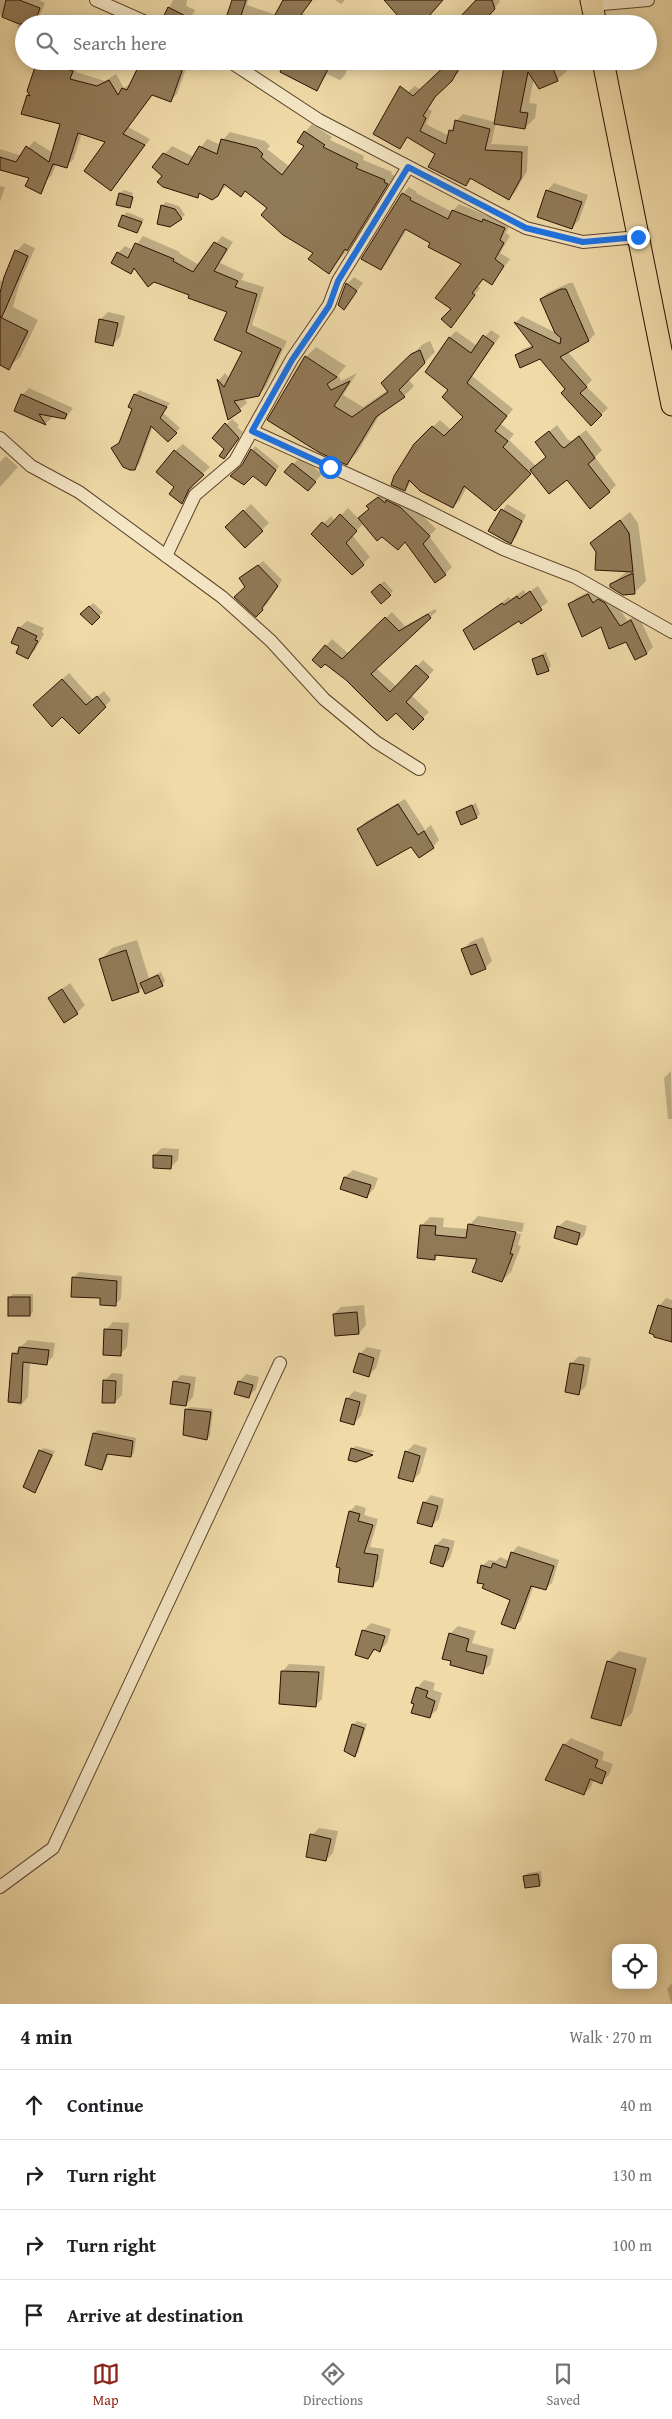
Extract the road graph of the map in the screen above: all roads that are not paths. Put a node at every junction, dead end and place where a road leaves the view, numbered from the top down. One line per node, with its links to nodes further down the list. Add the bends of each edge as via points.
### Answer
1 (96, 0): 4 (street)
2 (648, 0): 3 (street)
3 (593, 9)
4 (130, 15)
5 (243, 70): 7 (street, via 319,120)
6 (605, 70): 8 (highway)
7 (408, 167): 8 (street, via 526,228 583,242); 10 (street, via 338,281 329,306 292,360)
8 (638, 237): 9 (highway)
9 (672, 405)
10 (252, 431): 12 (street, via 235,461 196,495); 13 (street, via 418,506 503,549 575,577)
11 (0, 438): 12 (street, via 31,466 79,492)
12 (166, 556): 14 (street, via 222,597 257,628 324,699 376,742)
13 (672, 632)
14 (419, 769)
15 (280, 1362): 16 (street, via 53,1848)
16 (0, 1887)

